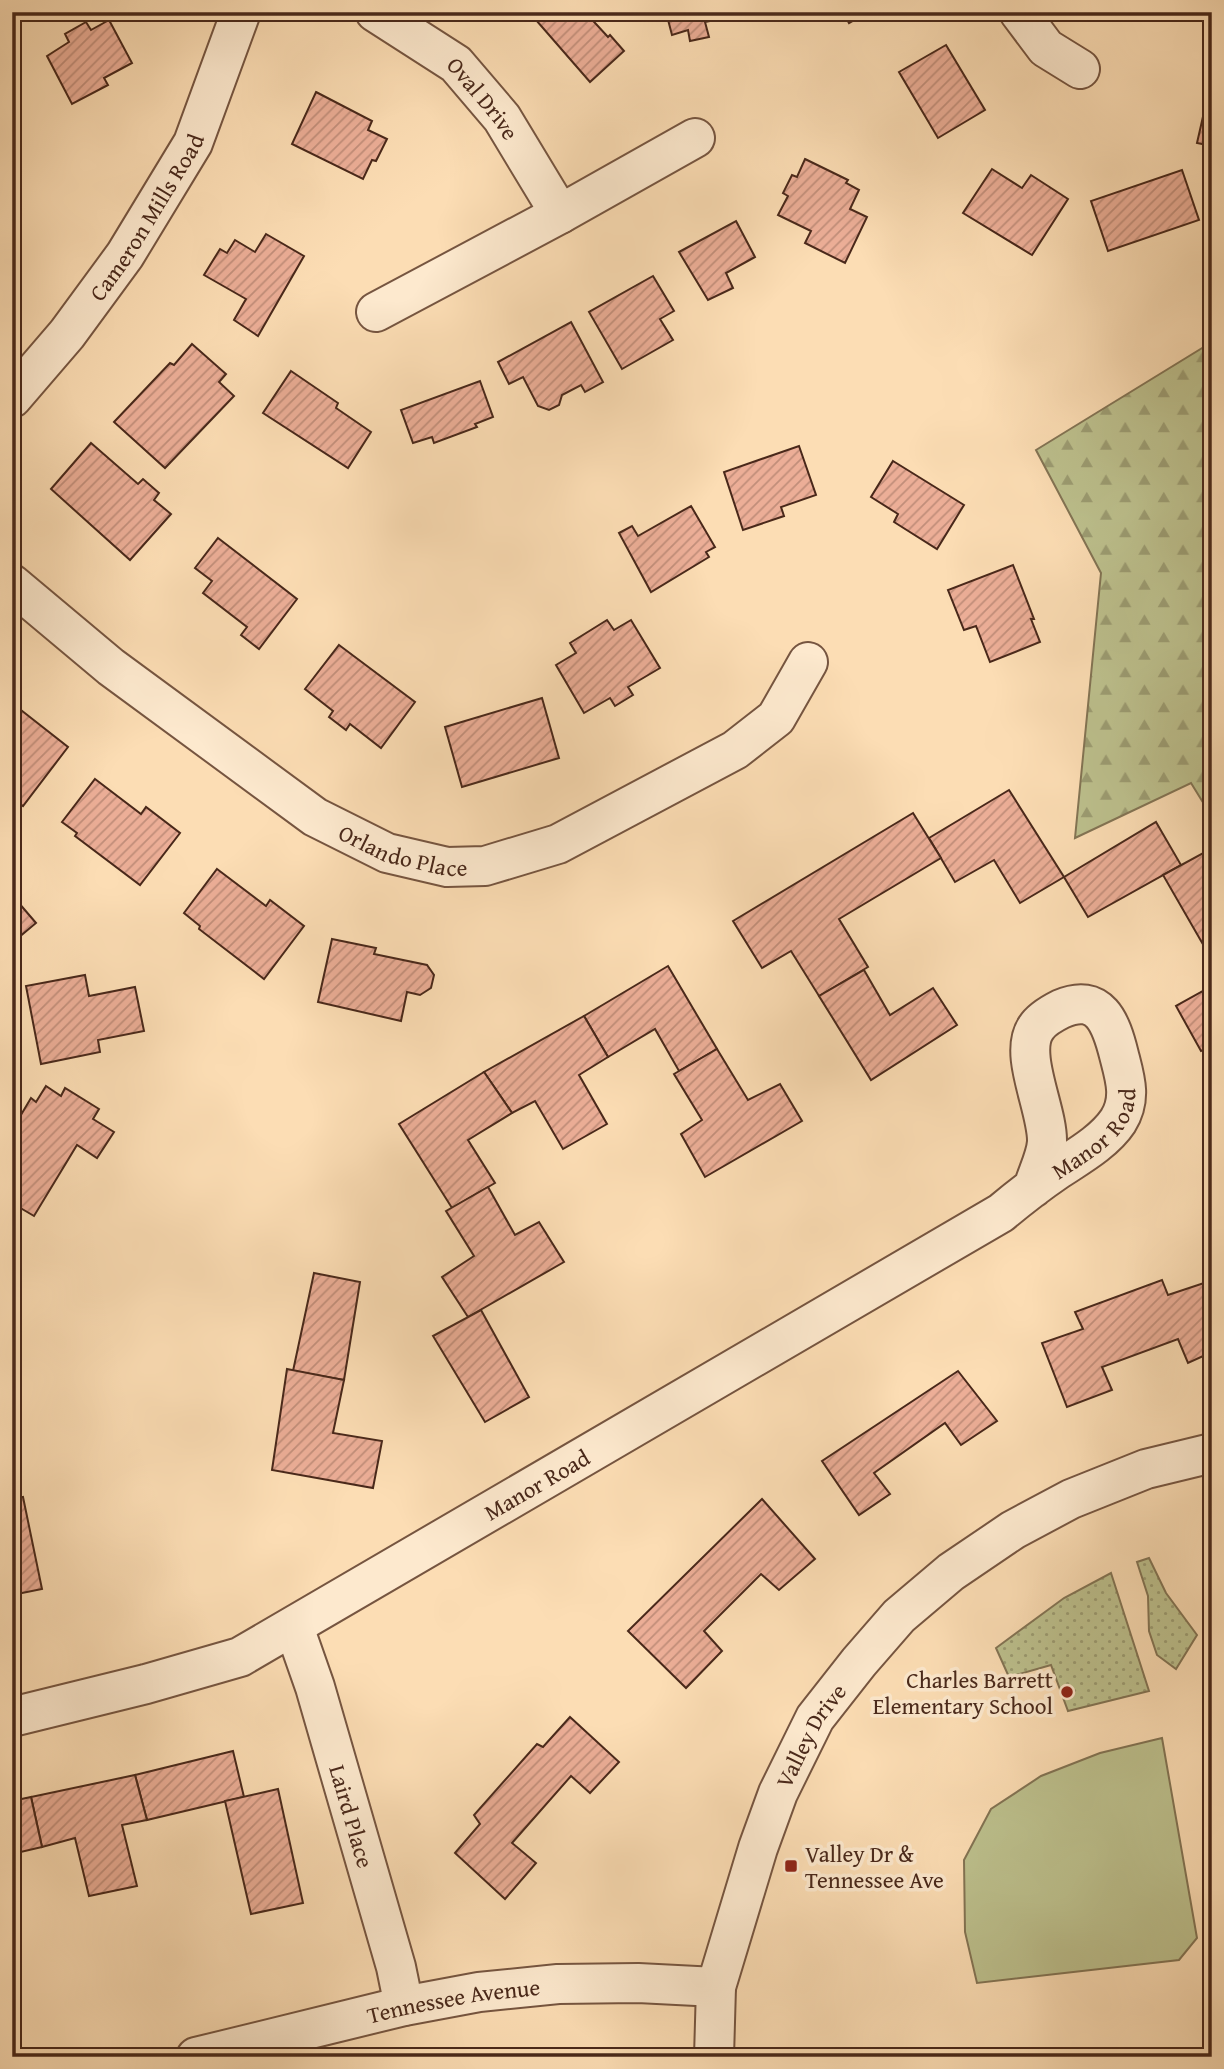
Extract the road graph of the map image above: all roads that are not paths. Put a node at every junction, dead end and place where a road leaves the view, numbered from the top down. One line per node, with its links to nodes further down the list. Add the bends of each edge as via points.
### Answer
1 (241, 12): 8 (street, Cameron Mills Road, via 193,142 125,256)
2 (375, 12): 6 (street, Oval Drive, via 456,64 502,118)
3 (1019, 12): 4 (street, via 1046,48)
4 (1080, 69)
5 (695, 138): 6 (street)
6 (560, 214): 7 (street)
7 (376, 312)
8 (12, 398)
9 (12, 584): 10 (street, Orlando Place, via 111,667 316,817 387,853 447,867 485,866 558,844 735,750 776,719)
10 (808, 662)
11 (1032, 1188): 13 (street, Manor Road, via 1001,1213)
12 (1212, 1453): 15 (street, Valley Drive, via 1146,1469 1071,1499 1013,1530 951,1572 899,1616 815,1718 778,1793)
13 (293, 1628): 14 (street, Manor Road, via 240,1657); 16 (street, Laird Place, via 315,1687)
14 (12, 1717)
15 (716, 1987): 16 (street, Tennessee Avenue, via 558,1984 479,1992); 18 (street, Valley Drive)
16 (404, 2007): 17 (street, Tennessee Avenue)
17 (196, 2057)
18 (714, 2057)

